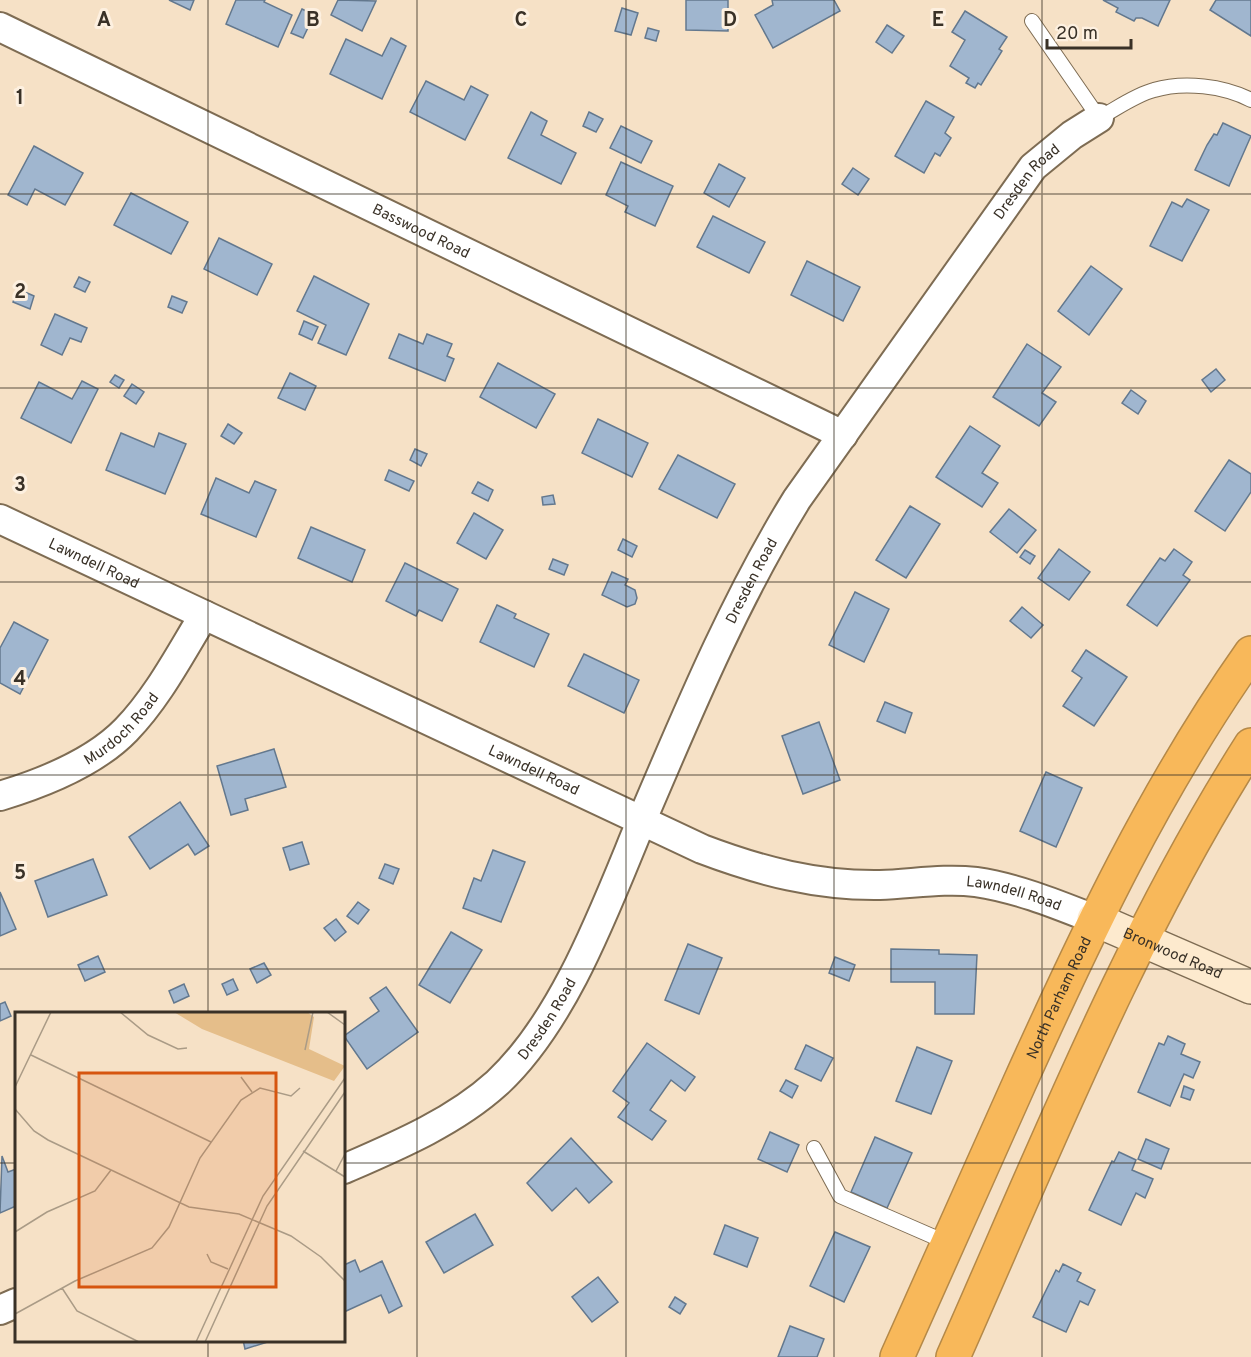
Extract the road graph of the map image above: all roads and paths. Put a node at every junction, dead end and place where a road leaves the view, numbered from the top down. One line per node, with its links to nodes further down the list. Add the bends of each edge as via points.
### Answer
1 (1032, 21): 4 (lane)
2 (0, 27): 5 (street, Basswood Road)
3 (1251, 100): 4 (lane, Dresden Road, via 1214,88 1183,86 1153,90)
4 (1099, 118): 5 (street, Dresden Road, via 1033,167)
5 (843, 435): 11 (street, Dresden Road, via 773,539 724,629)
6 (0, 519): 7 (street, Lawndell Road)
7 (204, 615): 10 (street, Murdoch Road, via 147,706 125,731 103,749 52,777); 11 (street, Lawndell Road)
8 (1251, 653): 12 (highway, North Parham Road, via 1168,781)
9 (1251, 745): 13 (highway)
10 (0, 796)
11 (642, 820): 12 (street, Lawndell Road, via 702,849 790,877 880,885 974,882 1016,891); 16 (street, Dresden Road, via 573,976 523,1054 498,1082 466,1107 404,1144)
12 (1094, 919): 13 (street, Bronwood Road); 17 (highway, North Parham Road)
13 (1141, 937): 14 (street, Bronwood Road); 21 (highway)
14 (1251, 987)
15 (814, 1148): 17 (lane, via 840,1196)
16 (345, 1169)
17 (948, 1243): 20 (highway, North Parham Road)
18 (15, 1303): 19 (street)
19 (0, 1310)
20 (897, 1357)
21 (953, 1357)

